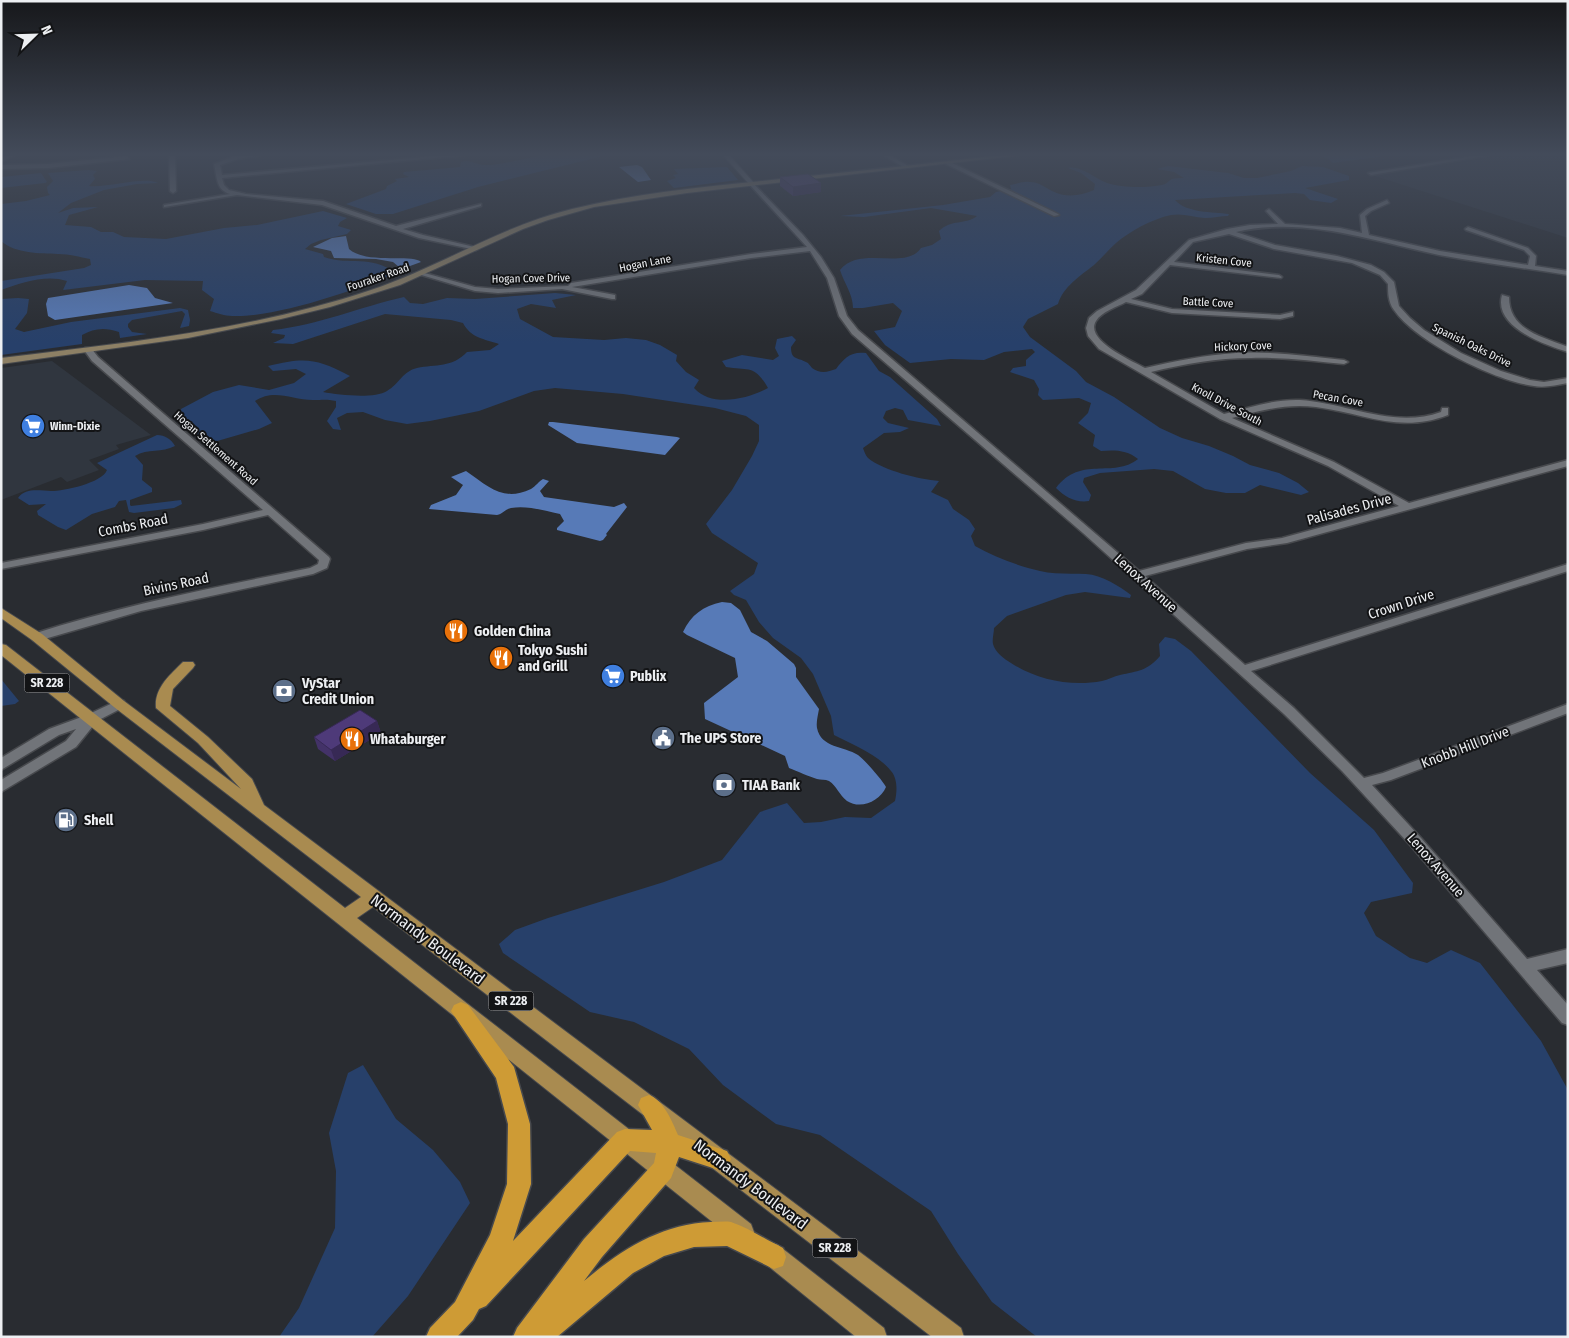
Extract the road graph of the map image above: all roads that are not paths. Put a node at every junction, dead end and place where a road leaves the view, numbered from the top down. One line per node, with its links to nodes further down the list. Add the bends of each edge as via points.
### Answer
1 (362, 217): 8 (street)
2 (435, 217): 8 (street)
3 (549, 217): 12 (main road, Fouraker Road)
4 (783, 217): 13 (street, Lenox Avenue)
5 (1275, 217): 7 (street)
6 (1362, 217): 11 (street)
7 (1283, 225): 10 (street); 11 (street)
8 (394, 229): 12 (street)
9 (1468, 229): 15 (street, via 1526,249 1533,256)
10 (1227, 231): 14 (street, via 1191,240); 29 (street, Spanish Oaks Drive, via 1274,247 1374,270 1392,282 1397,309 1432,339 1525,382 1542,385)
11 (1366, 236): 15 (street, via 1440,253)
12 (476, 248): 17 (main road, Fouraker Road)
13 (811, 248): 19 (street, Hogan Lane); 38 (street, Lenox Avenue, via 827,271 845,322 855,332)
14 (1167, 263): 18 (street, Kristen Cove); 22 (street)
15 (1531, 268): 16 (street)
16 (1568, 273)
17 (421, 274): 20 (street, Hogan Cove Drive, via 475,289 498,291 562,287); 24 (main road, Fouraker Road, via 368,294 282,317)
18 (1280, 277)
19 (571, 285)
20 (612, 297)
21 (1505, 297): 25 (street, via 1507,313 1515,323)
22 (1126, 300): 23 (street, Battle Cove, via 1178,312); 28 (street, Knoll Drive South, via 1092,320 1092,336 1099,344)
23 (1290, 314)
24 (88, 350): 26 (main road, Fouraker Road); 34 (street, Hogan Settlement Road)
25 (1568, 350)
26 (1, 361)
27 (1344, 362): 28 (street, Hickory Cove, via 1243,356)
28 (1144, 371): 31 (street, Knoll Drive South)
29 (1568, 380)
30 (1445, 410): 31 (street, Pecan Cove, via 1446,413 1434,419 1409,421 1287,403)
31 (1223, 417): 33 (street, Knoll Drive South, via 1331,464)
32 (1568, 463): 33 (street, Palisades Drive)
33 (1408, 507): 38 (street, Palisades Drive, via 1283,541 1246,546)
34 (270, 511): 35 (street, Combs Road); 36 (street, Hogan Settlement Road, via 325,559)
35 (1, 566)
36 (323, 566): 40 (street, Bivins Road, via 313,571 120,611)
37 (1568, 567): 43 (street, Crown Drive)
38 (1137, 574): 43 (street, Lenox Avenue)
39 (1, 612): 40 (main road, Normandy Boulevard / SR 228)
40 (37, 637): 44 (main road, Normandy Boulevard / SR 228)
41 (1, 648): 46 (main road, SR 228)
42 (188, 665): 50 (main road, via 168,685 163,708 247,783)
43 (1244, 669): 48 (street, Lenox Avenue)
44 (119, 704): 46 (street); 50 (main road, Normandy Boulevard / SR 228)
45 (1568, 708): 48 (street, Knobb Hill Drive, via 1386,777)
46 (92, 718): 47 (street, via 54,732); 49 (street, via 71,744); 52 (main road, SR 228)
47 (1, 765)
48 (1362, 783): 54 (street, Lenox Avenue)
49 (1, 787)
50 (258, 809): 51 (main road, Normandy Boulevard / SR 228)
51 (374, 897): 52 (main road); 57 (main road, Normandy Boulevard / SR 228)
52 (344, 918): 55 (main road, SR 228)
53 (1568, 956): 54 (street)
54 (1524, 966): 56 (street, Lenox Avenue)
55 (461, 1011): 58 (main road, SR 228); 63 (highway, via 506,1074 519,1124 519,1184 501,1240)
56 (1568, 1018)
57 (649, 1106): 59 (highway, via 664,1128); 60 (main road, Normandy Boulevard / SR 228)
58 (625, 1140): 59 (highway, via 649,1139); 61 (main road, SR 228); 63 (highway)
59 (669, 1143): 60 (highway); 61 (highway, via 669,1156)
60 (719, 1159): 68 (main road, Normandy Boulevard / SR 228)
61 (663, 1170): 62 (main road, SR 228); 65 (highway, via 593,1248)
62 (774, 1256): 66 (highway, via 729,1234 694,1235 660,1245 624,1264); 67 (main road, SR 228)
63 (464, 1311): 64 (highway)
64 (439, 1337)
65 (526, 1337)
66 (536, 1337)
67 (876, 1337)
68 (952, 1337)

